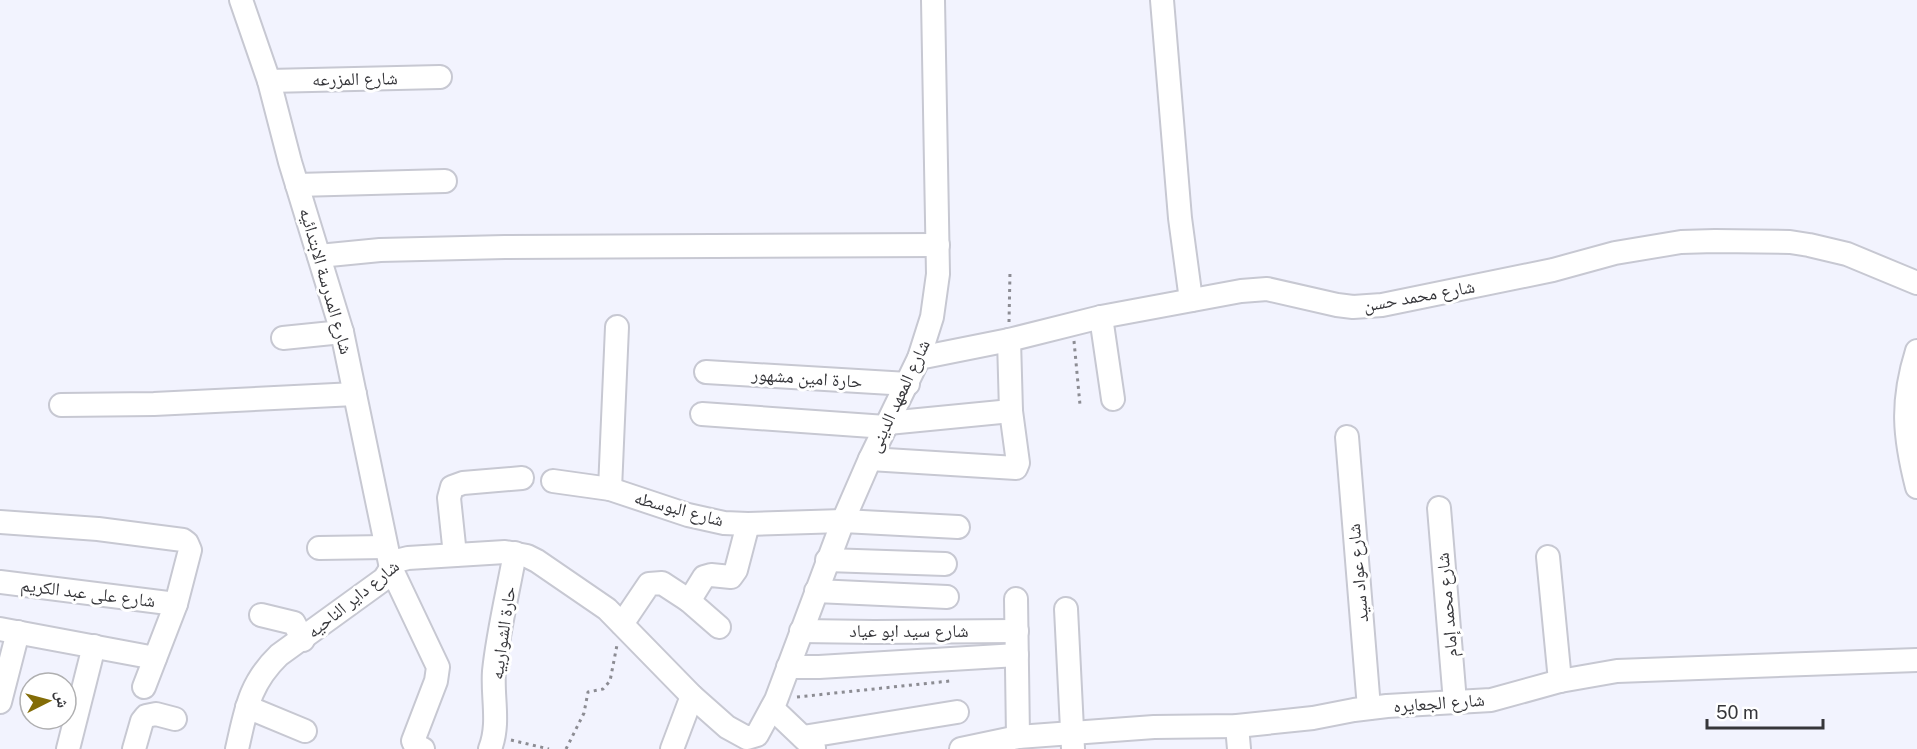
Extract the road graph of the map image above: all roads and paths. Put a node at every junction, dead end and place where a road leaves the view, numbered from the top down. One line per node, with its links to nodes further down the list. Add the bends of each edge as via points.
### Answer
1 (240, 0): 5 (street, شارع المدرسة الابتدائيه)
2 (933, 0): 8 (street, شارع المعهد الدينى)
3 (1162, 0): 12 (street, via 1180,218)
4 (440, 77): 5 (street, شارع المزرعه)
5 (269, 81): 7 (street, شارع المدرسة الابتدائيه)
6 (445, 181): 7 (street)
7 (297, 185): 9 (street, شارع المدرسة الابتدائيه)
8 (938, 245): 9 (street, via 504,247 380,250); 20 (street, شارع المعهد الدينى, via 936,295)
9 (319, 256): 16 (street, شارع المدرسة الابتدائيه)
10 (1010, 273): 18 (path)
11 (1917, 283): 12 (street, شارع محمد حسن, via 1819,247 1790,242 1715,241 1637,249 1382,305 1337,305 1267,289)
12 (1191, 300): 13 (street, شارع محمد حسن)
13 (1101, 317): 14 (street, شارع محمد حسن); 24 (street)
14 (1073, 324): 18 (street, شارع محمد حسن); 26 (path)
15 (617, 327): 35 (street)
16 (342, 332): 17 (street); 23 (street, شارع المدرسة الابتدائيه)
17 (283, 338)
18 (1009, 340): 20 (street, شارع محمد حسن); 27 (street)
19 (1917, 351): 34 (street, via 1905,403)
20 (919, 358): 22 (street, شارع المعهد الدينى)
21 (706, 372): 22 (street, حارة امين مشهور)
22 (908, 384): 29 (street, شارع المعهد الدينى)
23 (355, 394): 25 (street); 44 (street, شارع المدرسة الابتدائيه)
24 (1113, 399)
25 (61, 405)
26 (1080, 405)
27 (1011, 411): 29 (street); 31 (street, via 1016,468)
28 (702, 414): 29 (street)
29 (887, 425): 31 (street, شارع المعهد الدينى)
30 (1347, 437): 75 (street, شارع عواد سيد)
31 (870, 459): 37 (street, شارع المعهد الدينى)
32 (522, 478): 43 (street, via 452,487 449,498)
33 (553, 481): 35 (street, شارع البوسطه)
34 (1917, 487)
35 (610, 489): 39 (street, شارع البوسطه, via 706,520)
36 (1439, 508): 72 (street, شارع محمد إمام)
37 (843, 521): 39 (street, شارع البوسطه); 40 (street, شارع البوسطه); 46 (street, شارع المعهد الدينى)
38 (0, 522): 53 (street, via 183,540 190,550)
39 (748, 524): 52 (street, via 734,574 726,578 704,577)
40 (957, 527)
41 (319, 548): 44 (street)
42 (515, 553): 43 (street, شارع داير الناحيه); 56 (street, شارع داير الناحيه, via 548,567 607,609); 84 (street, حارة الشواربيه, via 494,673)
43 (455, 555): 44 (street, شارع داير الناحيه, via 400,559 393,564)
44 (389, 557): 61 (street, شارع داير الناحيه, via 384,579); 90 (street, شارع المدرسة الابتدائيه, via 438,667 413,741)
45 (1548, 557): 68 (street)
46 (827, 560): 47 (street); 49 (street, شارع المعهد الدينى)
47 (945, 564)
48 (0, 582): 53 (street, شارع على عبد الكريم)
49 (816, 591): 50 (street); 59 (street, شارع المعهد الدينى)
50 (947, 597)
51 (1017, 599): 60 (street)
52 (688, 600): 56 (street, via 662,584 649,584); 57 (street)
53 (176, 604): 64 (street)
54 (1066, 609): 83 (street)
55 (261, 615): 61 (street, via 294,623)
56 (624, 626): 70 (street, شارع داير الناحيه); 92 (path, via 610,681 603,688 588,692 584,713)
57 (719, 627)
58 (9, 630): 62 (street); 71 (street)
59 (801, 631): 60 (street, شارع سيد ابو عياد); 66 (street, شارع المعهد الدينى)
60 (1017, 631): 63 (street)
61 (303, 640): 74 (street, شارع داير الناحيه, via 265,668)
62 (94, 646): 64 (street); 87 (street)
63 (1017, 655): 66 (street); 81 (street)
64 (155, 658): 69 (street)
65 (1917, 660): 68 (street, شارع الجعايره, via 1617,671)
66 (788, 667): 73 (street, شارع المعهد الدينى)
67 (950, 681): 73 (path)
68 (1560, 681): 72 (street, شارع الجعايره, via 1491,700)
69 (144, 687)
70 (692, 696): 80 (street, شارع داير الناحيه, via 727,727 747,738); 93 (street)
71 (0, 702)
72 (1455, 702): 75 (street, شارع الجعايره)
73 (774, 704): 80 (street, شارع المعهد الدينى); 85 (street)
74 (247, 707): 79 (street); 89 (street, شارع داير الناحيه)
75 (1369, 708): 78 (street, شارع الجعايره)
76 (957, 712): 85 (street)
77 (175, 719): 88 (street, via 156,714 146,716)
78 (1237, 726): 82 (street, شارع الجعايره); 94 (street)
79 (305, 731)
80 (757, 735)
81 (1018, 737): 83 (street, شارع الجعايره); 86 (street, شارع الجعايره)
82 (1128, 739): 83 (street, شارع الجعايره)
83 (1072, 741)
84 (492, 743): 91 (path)
85 (809, 743)
86 (972, 747)
87 (68, 749)
88 (134, 749)
89 (237, 749)
90 (423, 749)
91 (549, 749)
92 (566, 749)
93 (672, 749)
94 (1239, 749)

